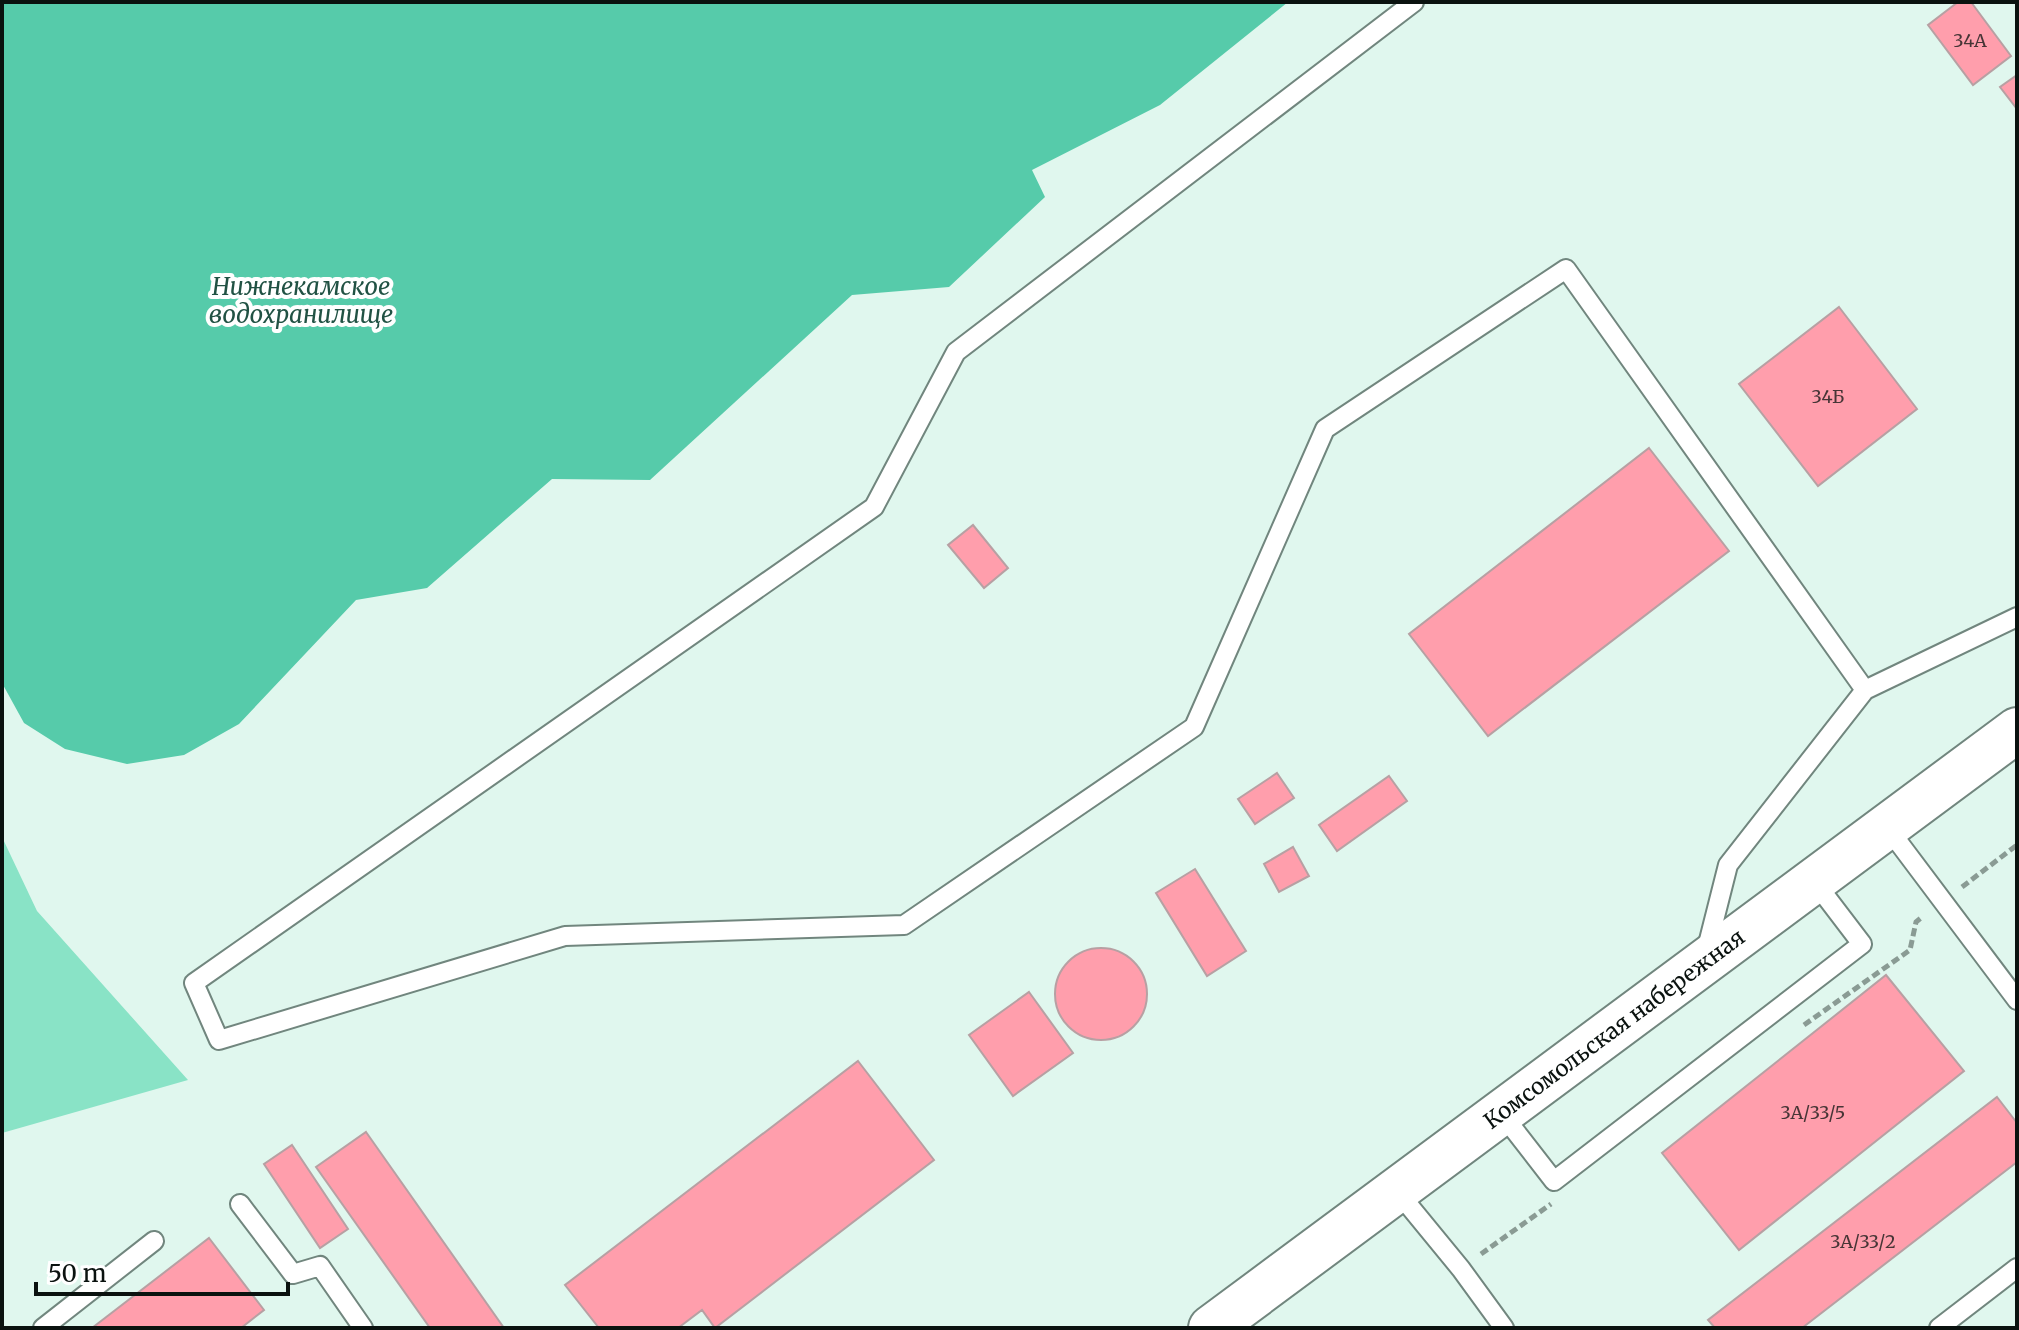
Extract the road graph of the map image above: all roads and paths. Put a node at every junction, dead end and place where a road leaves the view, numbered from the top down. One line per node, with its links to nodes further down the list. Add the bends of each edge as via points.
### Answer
1 (1414, 2): 3 (lane, via 956,352 874,507 194,983 219,1040 565,936 904,925 1194,727 1325,429 1566,269)
2 (2017, 617): 3 (lane)
3 (1865, 690): 7 (lane, via 1728,865)
4 (2017, 730): 5 (street, Комсомольская набережная)
5 (1887, 827): 6 (street, Комсомольская набережная); 8 (lane)
6 (1814, 881): 7 (street, Комсомольская набережная); 9 (lane, via 1862,944 1554,1181)
7 (1703, 963): 9 (street, Комсомольская набережная)
8 (2017, 1000)
9 (1502, 1114): 10 (street, Комсомольская набережная)
10 (1397, 1191): 16 (street, Комсомольская набережная); 17 (lane)
11 (240, 1204): 15 (lane, via 293,1274 320,1266)
12 (154, 1241): 14 (lane)
13 (2017, 1268): 18 (lane)
14 (43, 1328)
15 (363, 1328)
16 (1211, 1328)
17 (1504, 1328)
18 (1939, 1328)

